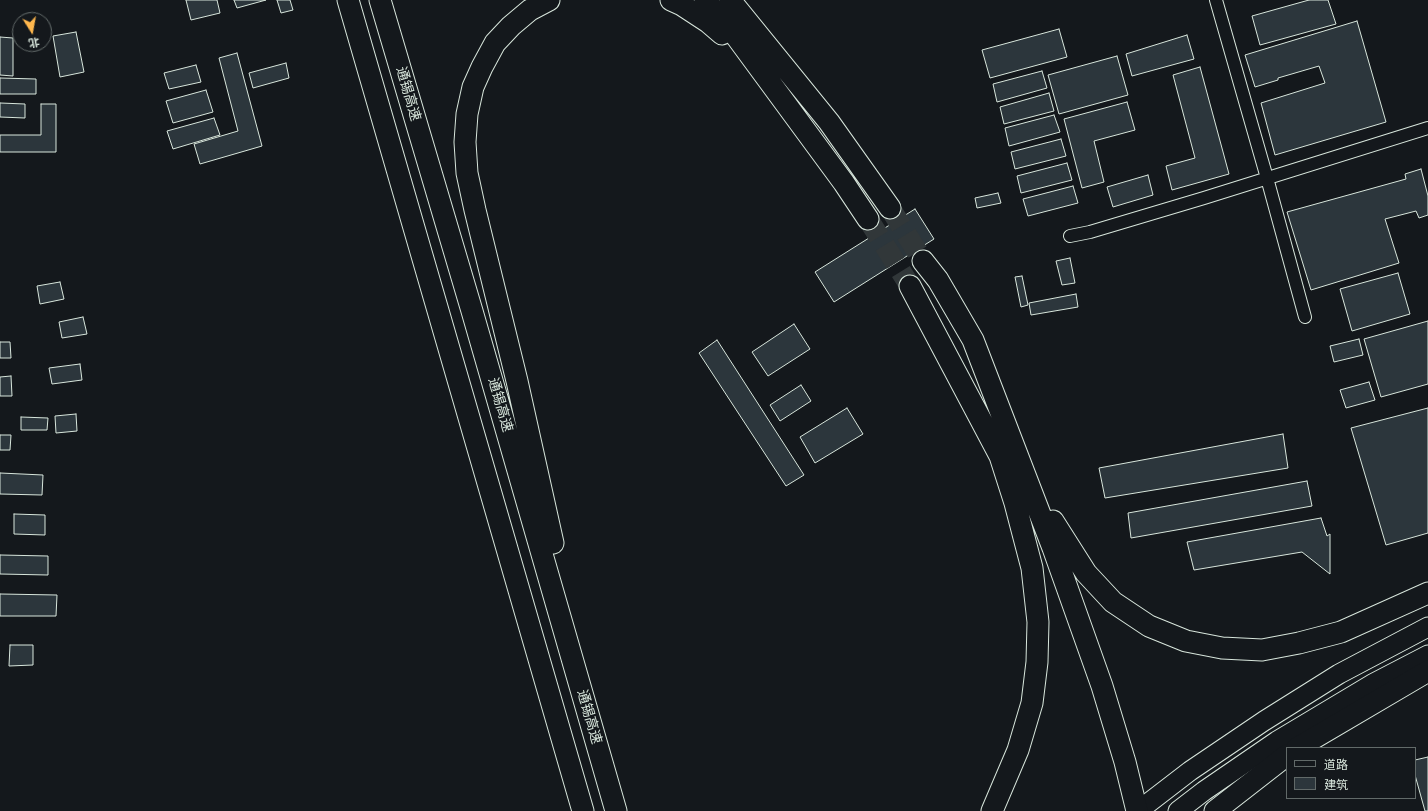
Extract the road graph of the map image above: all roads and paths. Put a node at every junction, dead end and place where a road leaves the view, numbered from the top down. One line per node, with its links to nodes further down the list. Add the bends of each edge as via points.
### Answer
1 (343, 0): 12 (highway)
2 (348, 0): 12 (highway)
3 (380, 0): 27 (highway, 通锡高速)
4 (549, 0): 27 (highway, via 525,14 495,43 474,87 467,114 465,142 467,173 517,382)
5 (671, 0): 11 (highway, via 708,22)
6 (705, 0): 11 (highway, via 730,28)
7 (720, 0): 10 (highway)
8 (730, 0): 10 (highway)
9 (1216, 0): 14 (street)
10 (771, 51): 15 (highway, via 830,122)
11 (763, 73): 16 (highway)
12 (382, 115): 30 (highway)
13 (1428, 128): 14 (street)
14 (1267, 178): 17 (street); 20 (street)
15 (890, 208)
16 (868, 219)
17 (1070, 236)
18 (923, 261): 21 (highway, via 938,280 973,340)
19 (910, 286): 21 (highway)
20 (1305, 317)
21 (1007, 450): 22 (highway, via 1086,573 1113,602 1149,626 1186,641 1222,648 1262,650 1299,643 1340,632); 24 (highway, via 1053,548); 32 (highway, via 1015,503 1032,568 1038,622 1037,662 1032,703 1018,750)
22 (1428, 593)
23 (1428, 627): 34 (main road, via 1339,674 1264,721 1190,771)
24 (1076, 628): 33 (highway); 34 (highway, via 1102,686)
25 (1428, 655): 35 (main road, via 1374,683 1277,741)
26 (1428, 671): 28 (highway)
27 (588, 712): 31 (highway, 通锡高速)
28 (1299, 747)
29 (1286, 756): 36 (highway)
30 (583, 811)
31 (616, 811)
32 (992, 811)
33 (1124, 811)
34 (1138, 811)
35 (1178, 811)
36 (1215, 811)

